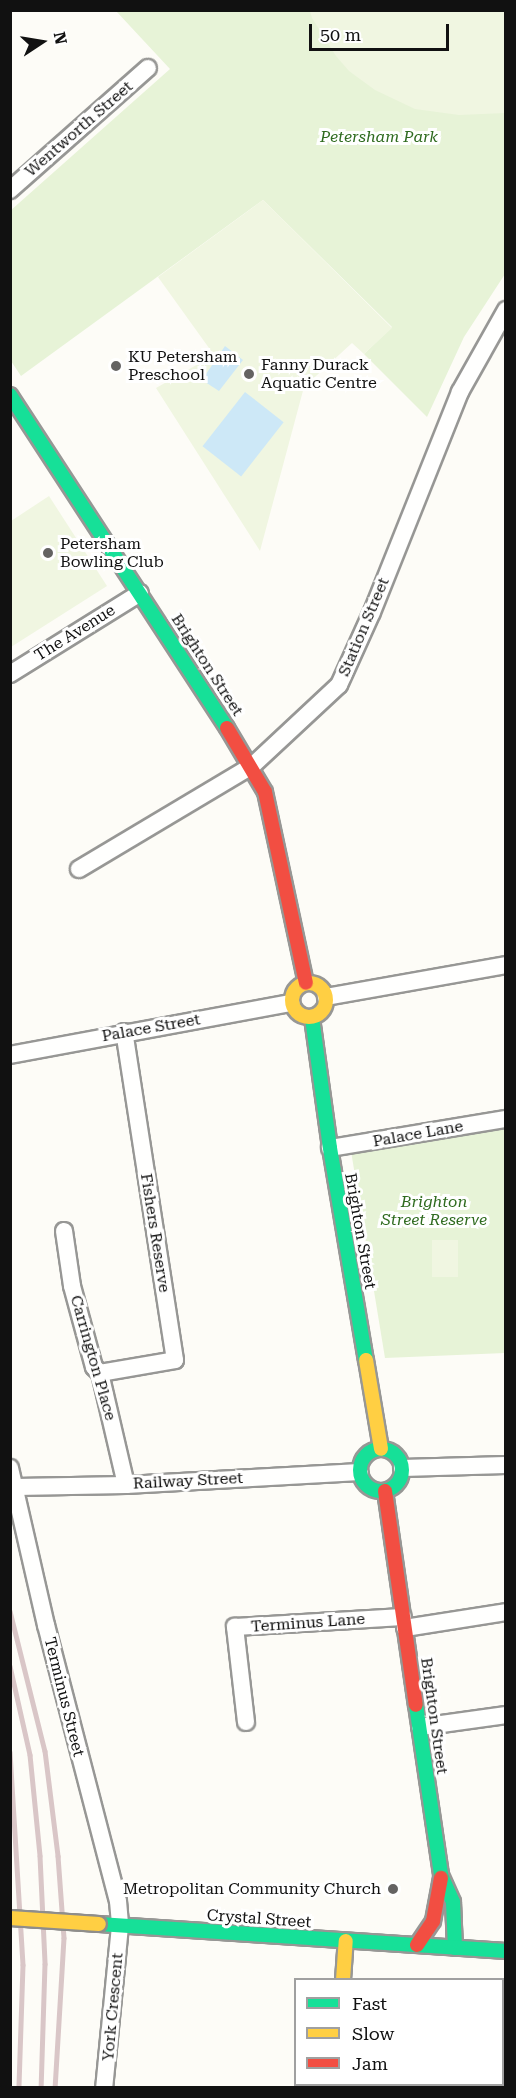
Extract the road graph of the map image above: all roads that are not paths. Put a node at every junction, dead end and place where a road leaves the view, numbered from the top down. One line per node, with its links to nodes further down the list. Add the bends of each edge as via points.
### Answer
1 (148, 69): 2 (street, Wentworth Street)
2 (10, 190)
3 (506, 310): 7 (street, Station Street, via 460,392 339,685)
4 (10, 395): 5 (street, Brighton Street)
5 (140, 593): 6 (street, The Avenue); 7 (street, Brighton Street)
6 (10, 674)
7 (252, 766): 8 (street, Station Street); 10 (street, Brighton Street, via 265,792)
8 (79, 869)
9 (506, 965): 11 (street)
10 (306, 983): 11 (street, via 321,988); 12 (street, via 297,988)
11 (326, 997): 13 (street, via 324,1008)
12 (291, 1003): 13 (street, via 297,1013); 14 (street, Palace Street)
13 (312, 1018): 17 (street, Brighton Street)
14 (124, 1032): 15 (street, Palace Street); 19 (street, Fishers Reserve, via 175,1360)
15 (12, 1052)
16 (506, 1119): 17 (street, Palace Lane)
17 (330, 1149): 20 (street, Brighton Street)
18 (64, 1231): 19 (street, Carrington Place, via 72,1286 94,1367)
19 (100, 1372): 25 (street, Carrington Place)
20 (381, 1449): 23 (street, via 398,1457); 24 (street, via 364,1459)
21 (506, 1465): 23 (street)
22 (10, 1468): 26 (street, Terminus Street)
23 (402, 1468): 27 (street, via 396,1486)
24 (360, 1472): 25 (street, Railway Street); 27 (street, via 369,1487)
25 (126, 1485): 26 (street, Railway Street)
26 (16, 1487): 35 (street, Terminus Street, via 46,1625 111,1870)
27 (385, 1491): 29 (street, Brighton Street)
28 (506, 1612): 29 (street)
29 (404, 1623): 31 (street, Terminus Lane, via 236,1628); 32 (street, Brighton Street)
30 (506, 1715): 32 (street)
31 (246, 1722)
32 (420, 1727): 33 (street, Brighton Street)
33 (441, 1875): 37 (street, Brighton Street, via 437,1910); 38 (street, Brighton Street, via 453,1902)
34 (10, 1918): 35 (street, Crystal Street, bridge)
35 (120, 1926): 36 (street, Crystal Street); 41 (street, York Crescent)
36 (345, 1941): 37 (street, Crystal Street); 40 (street)
37 (417, 1946): 38 (street, Crystal Street)
38 (454, 1948): 39 (street, Crystal Street)
39 (506, 1951)
40 (343, 1978)
41 (104, 2088)

